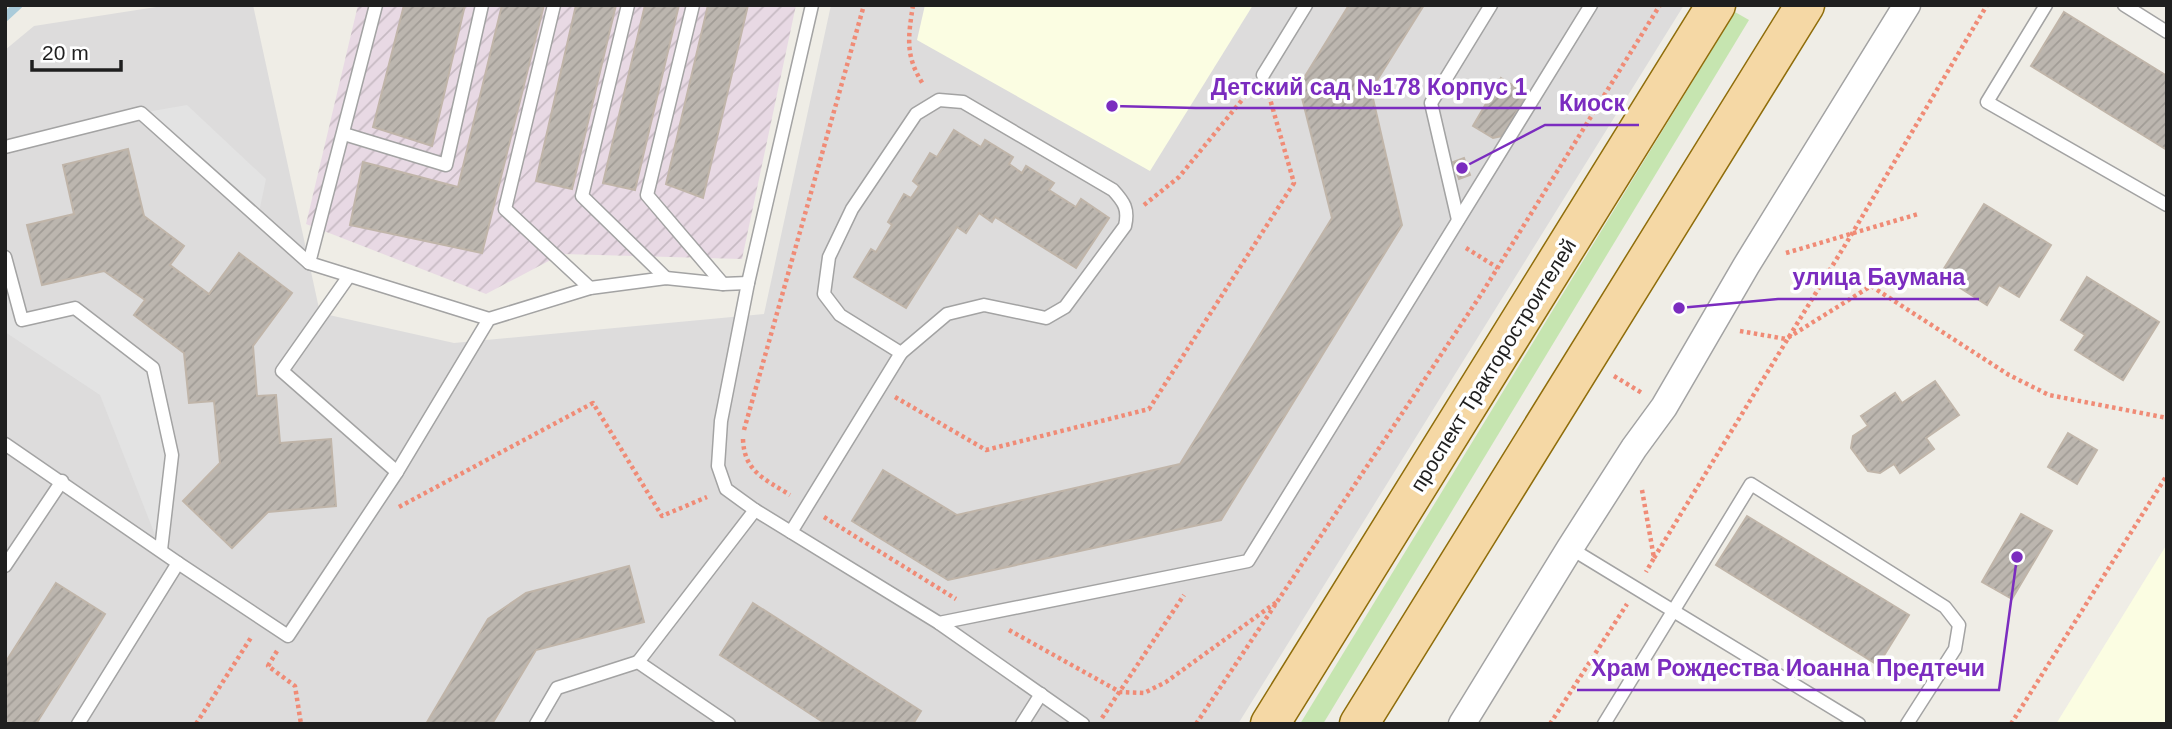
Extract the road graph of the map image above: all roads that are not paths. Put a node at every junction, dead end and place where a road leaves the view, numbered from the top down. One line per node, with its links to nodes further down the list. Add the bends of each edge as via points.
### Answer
1 (376, 5): 17 (lane)
2 (482, 5): 17 (lane, via 446,165)
3 (554, 5): 27 (lane, via 505,209)
4 (628, 5): 24 (lane, via 582,195)
5 (693, 5): 26 (lane, via 647,195)
6 (812, 5): 25 (lane)
7 (1306, 5): 16 (lane)
8 (1491, 5): 20 (lane, via 1431,103)
9 (1591, 5): 20 (lane)
10 (1716, 5): 49 (main road, проспект Тракторостроителей)
11 (1805, 5): 50 (main road)
12 (1907, 5): 35 (street, via 1664,407)
13 (2046, 5): 19 (lane, via 1987,102)
14 (2124, 5): 15 (lane)
15 (2167, 32)
16 (1263, 75)
17 (344, 134): 22 (lane)
18 (5, 147): 22 (lane, via 141,113)
19 (2167, 205)
20 (1458, 220): 40 (lane, via 1248,561)
21 (5, 257): 36 (lane, via 22,320 75,308 153,368 172,455)
22 (309, 263): 23 (lane)
23 (349, 276): 28 (lane); 31 (lane, via 282,371)
24 (666, 278): 26 (lane); 27 (lane)
25 (748, 283): 26 (lane); 33 (lane, via 721,421 718,466 726,489)
26 (723, 284)
27 (590, 288): 28 (lane)
28 (489, 319): 31 (lane)
29 (901, 352): 29 (lane, via 840,315 824,294 829,257 852,209 916,114 939,100 963,103 1113,190 1124,201 1125,226 1066,307 1046,318 984,305 947,314); 34 (lane)
30 (5, 444): 32 (lane)
31 (397, 472): 37 (lane, via 288,636)
32 (62, 481): 36 (lane); 38 (lane)
33 (755, 510): 34 (lane); 41 (lane)
34 (791, 532): 40 (lane)
35 (1570, 548): 39 (lane); 51 (street)
36 (161, 550): 37 (lane)
37 (178, 563): 44 (lane)
38 (5, 566)
39 (1674, 610): 43 (lane); 52 (lane); 53 (lane, via 1751,484 1945,607 1959,625 1955,649)
40 (939, 623): 42 (lane)
41 (638, 662): 45 (lane, via 557,688); 46 (lane)
42 (1041, 694): 47 (lane); 48 (lane)
43 (1610, 722)
44 (78, 724)
45 (536, 724)
46 (729, 724)
47 (1021, 724)
48 (1083, 724)
49 (1270, 724)
50 (1359, 724)
51 (1462, 724)
52 (1859, 724)
53 (1908, 724)

